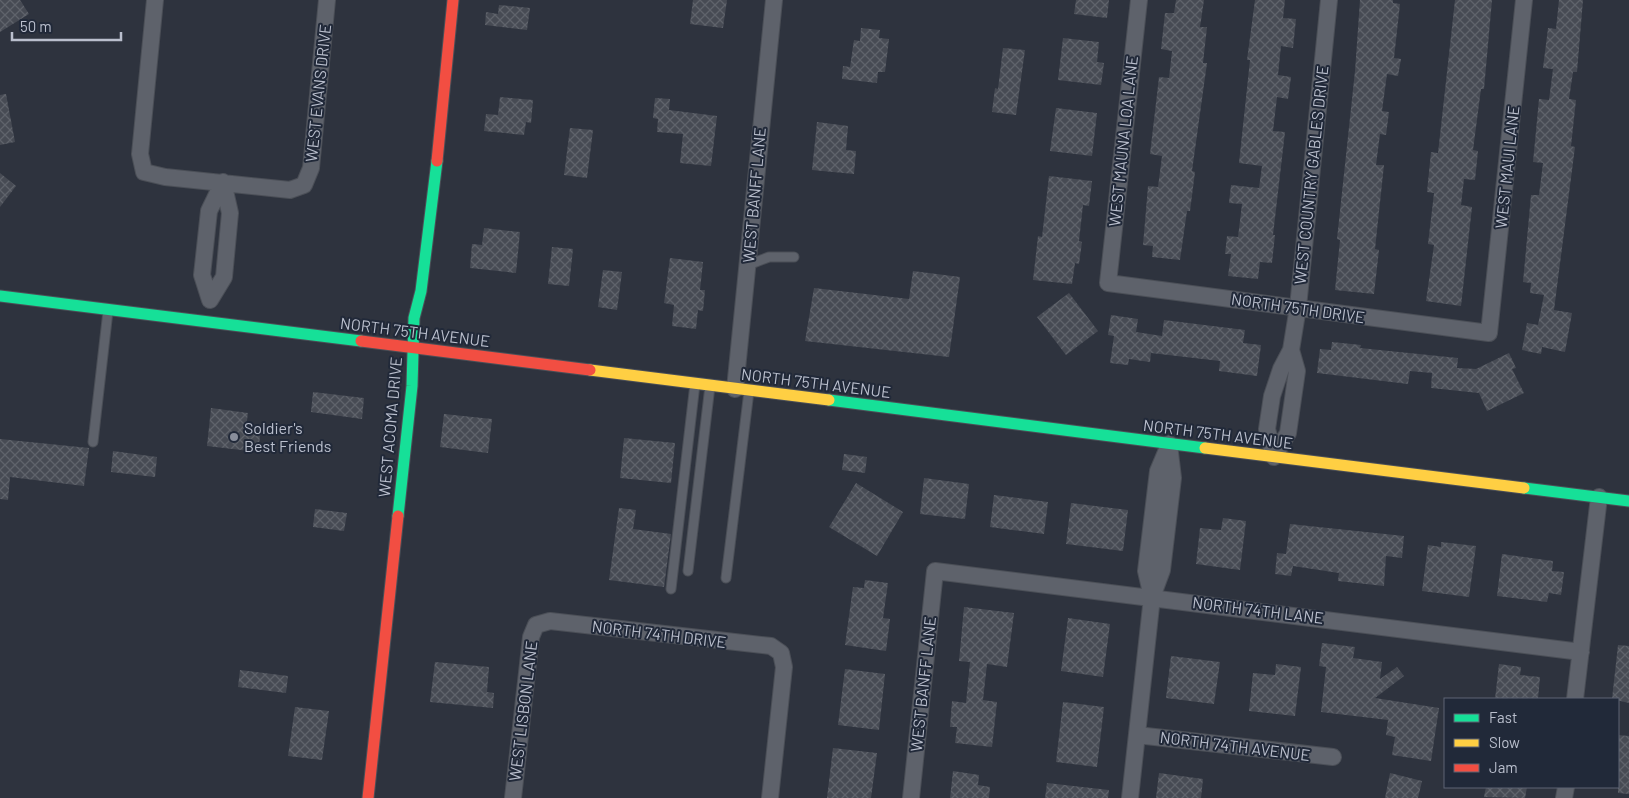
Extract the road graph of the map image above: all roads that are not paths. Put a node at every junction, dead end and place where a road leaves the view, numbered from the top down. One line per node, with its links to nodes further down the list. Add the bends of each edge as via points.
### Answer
1 (155, 0): 8 (street, via 140,154 144,172)
2 (327, 0): 8 (street, WEST EVANS DRIVE, via 310,168 304,185 290,190)
3 (453, 0): 18 (main road, WEST ACOMA DRIVE, via 435,180 421,292 414,318)
4 (774, 0): 11 (street, WEST BANFF LANE)
5 (1139, 0): 12 (street, WEST MAUNA LOA LANE)
6 (1329, 0): 14 (street, WEST COUNTRY GABLES DRIVE)
7 (1524, 0): 17 (street, WEST MAUI LANE)
8 (223, 182): 9 (street, via 230,213)
9 (217, 241): 16 (street, via 224,277); 16 (street, via 202,275)
10 (794, 257): 11 (lane, via 770,257)
11 (748, 265): 21 (street, WEST BANFF LANE)
12 (1108, 283): 14 (street, NORTH 75TH DRIVE)
13 (0, 296): 15 (main road, NORTH 75TH AVENUE)
14 (1298, 308): 17 (street, NORTH 75TH DRIVE); 24 (street, WEST COUNTRY GABLES DRIVE, via 1291,350 1297,371 1288,433)
15 (108, 310): 16 (main road, NORTH 75TH AVENUE); 22 (lane)
16 (209, 311): 18 (main road, NORTH 75TH AVENUE)
17 (1489, 333)
18 (413, 348): 19 (main road, NORTH 75TH AVENUE); 37 (main road, WEST ACOMA DRIVE, via 412,386)
19 (695, 384): 20 (main road, NORTH 75TH AVENUE); 30 (lane)
20 (710, 386): 21 (main road, NORTH 75TH AVENUE); 28 (lane)
21 (742, 390): 23 (main road, NORTH 75TH AVENUE); 29 (lane)
22 (94, 442)
23 (1169, 444): 24 (main road, NORTH 75TH AVENUE); 31 (street, via 1172,478 1162,570)
24 (1274, 458): 25 (main road, NORTH 75TH AVENUE)
25 (1599, 497): 26 (main road, NORTH 75TH AVENUE); 33 (street)
26 (1629, 501)
27 (935, 571): 31 (street, NORTH 74TH LANE); 40 (street, WEST BANFF LANE)
28 (688, 572)
29 (726, 578)
30 (671, 588)
31 (1152, 597): 33 (street, NORTH 74TH LANE); 35 (street)
32 (536, 625): 38 (street, WEST LISBON LANE, via 531,637); 39 (street, NORTH 74TH DRIVE, via 550,621 771,646 781,652 784,667)
33 (1581, 652): 34 (street)
34 (1576, 698)
35 (1137, 734): 36 (street, NORTH 74TH AVENUE); 41 (street)
36 (1333, 757)
37 (368, 798)
38 (513, 798)
39 (770, 798)
40 (911, 798)
41 (1130, 798)

